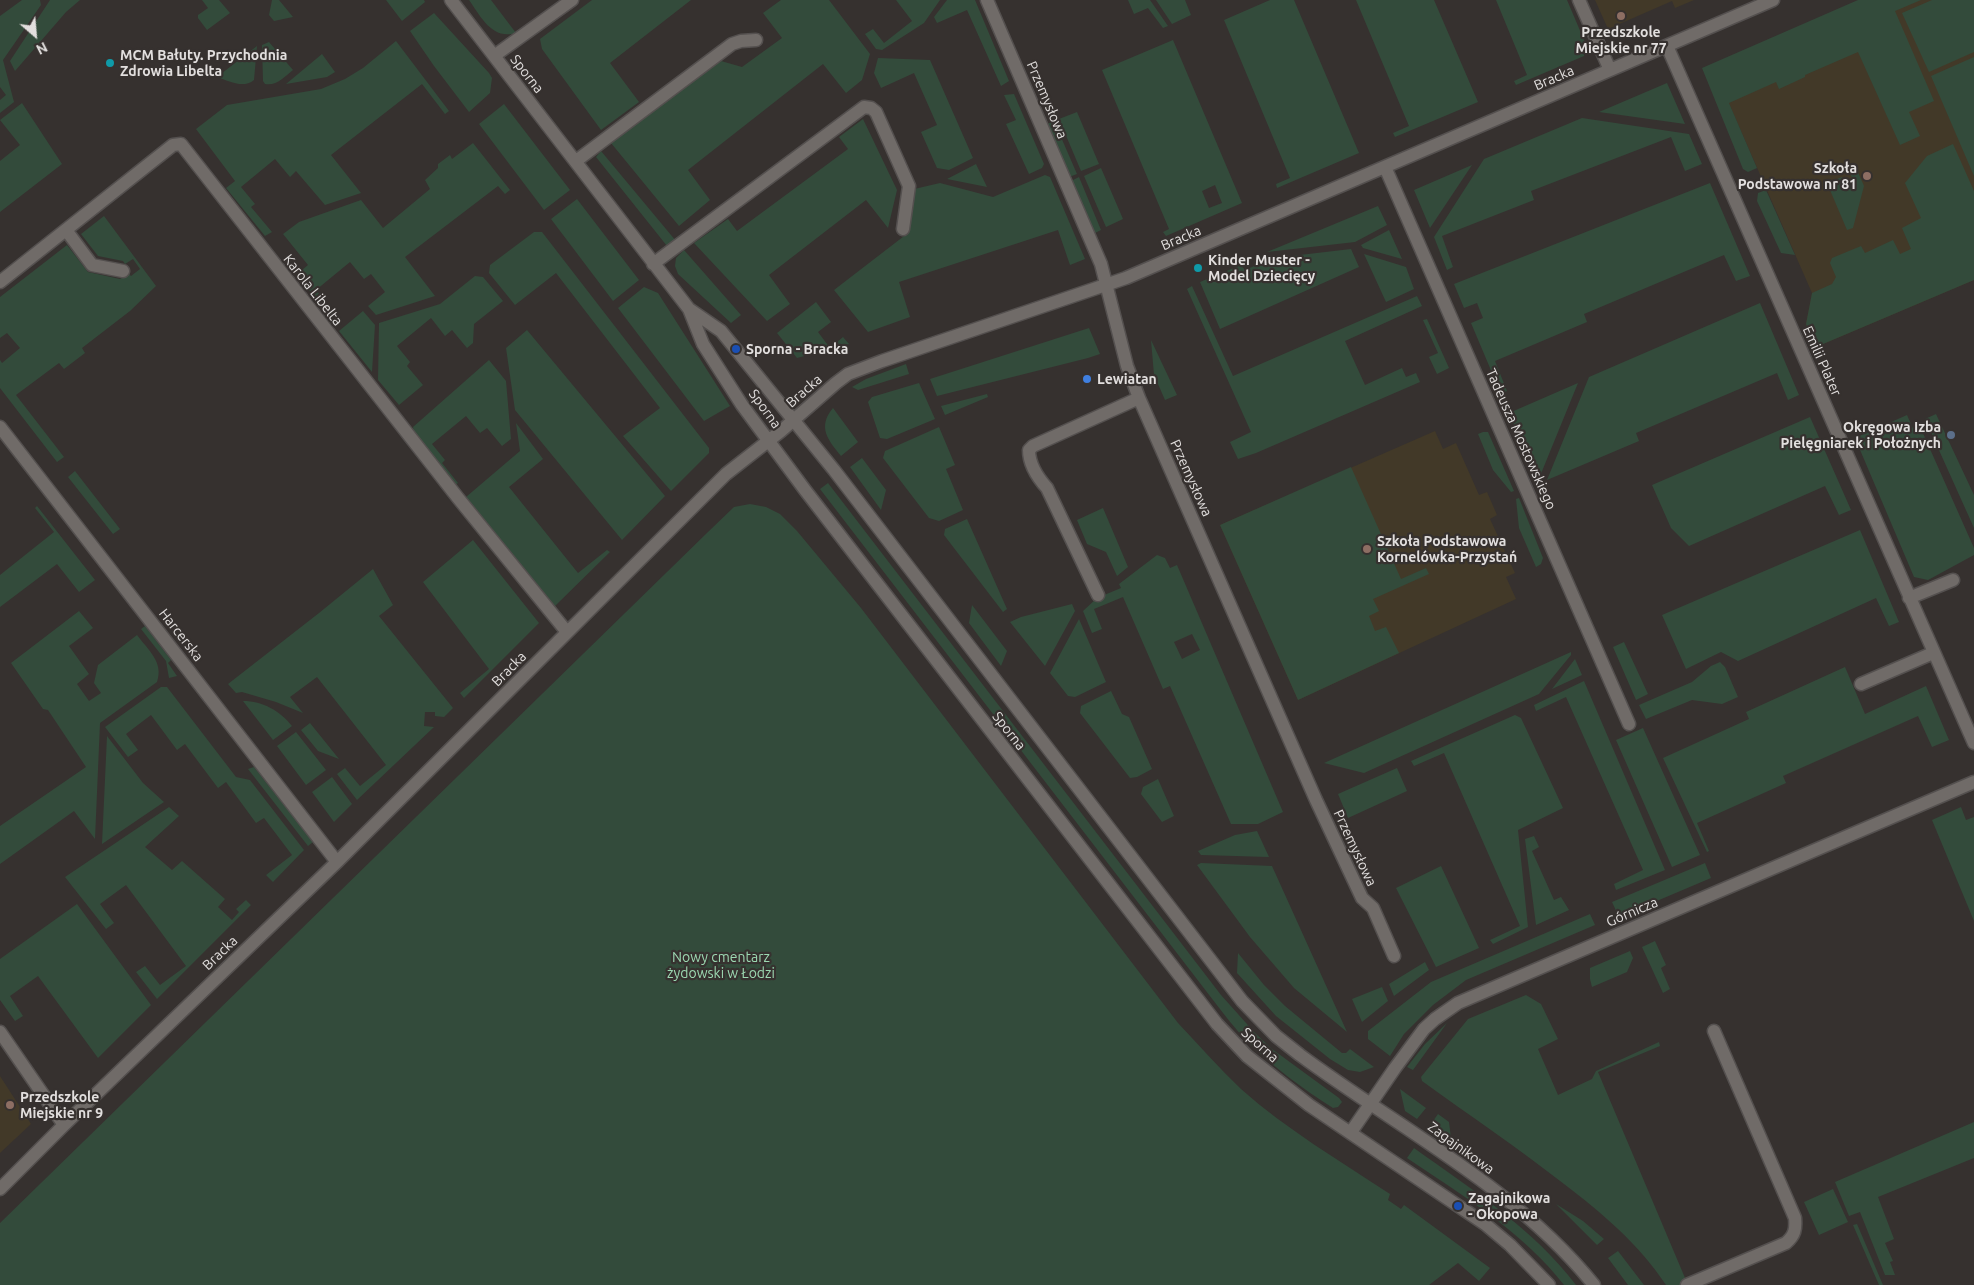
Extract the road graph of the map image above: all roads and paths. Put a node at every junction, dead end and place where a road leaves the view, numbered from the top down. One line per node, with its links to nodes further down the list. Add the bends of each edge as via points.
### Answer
1 (451, 0): 8 (street, Sporna)
2 (572, 0): 8 (street)
3 (987, 0): 17 (street, Przemysłowa, via 1097,255)
4 (1578, 0): 9 (street)
5 (1774, 0): 7 (street, Bracka)
6 (756, 40): 10 (street, via 732,44)
7 (1667, 46): 9 (street, Bracka); 25 (street, Emilii Plater)
8 (494, 56): 10 (street, Sporna)
9 (1610, 70): 11 (street, Bracka)
10 (576, 161): 14 (street, Sporna)
11 (1385, 167): 17 (street, Bracka); 29 (street, Tadeusza Mostowskiego)
12 (903, 229): 14 (street, via 909,186 876,112 864,107)
13 (66, 230): 15 (street, via 92,265); 16 (street, Karola Libelta); 26 (street, Karola Libelta, via 173,145 181,144)
14 (653, 264): 18 (street, Sporna)
15 (124, 271)
16 (0, 282)
17 (1107, 286): 19 (street, Przemysłowa, via 1127,366); 20 (street, Bracka, via 857,370 827,390)
18 (689, 310): 20 (street, Sporna, via 721,331); 22 (street, Sporna, via 703,344)
19 (1139, 398): 24 (street, via 1029,450 1037,477 1047,488); 33 (street, Przemysłowa, via 1316,800 1362,898 1373,908)
20 (793, 420): 22 (street, Bracka); 36 (street, Sporna, via 1242,1001 1276,1036)
21 (0, 427): 32 (street, Harcerska)
22 (768, 440): 26 (street, Bracka, via 726,474); 38 (street, Sporna, via 1217,1024 1234,1044 1277,1081)
23 (1953, 580): 25 (street)
24 (1098, 595)
25 (1909, 598): 27 (street, Emilii Plater)
26 (567, 632): 32 (street, Bracka)
27 (1933, 653): 28 (street); 30 (street, Emilii Plater)
28 (1861, 684)
29 (1629, 724)
30 (1974, 743)
31 (1974, 782): 36 (street, Górnicza, via 1458,1003 1424,1029)
32 (337, 862): 37 (street, Bracka)
33 (1394, 956)
34 (0, 1032): 37 (street)
35 (1714, 1032): 42 (street, via 1795,1218 1796,1229 1786,1242)
36 (1370, 1104): 38 (street, Górnicza); 41 (street, Zagajnikowa, via 1523,1212 1559,1245)
37 (64, 1125): 39 (street, Bracka)
38 (1351, 1132): 40 (street, via 1485,1224)
39 (0, 1189)
40 (1549, 1285)
41 (1594, 1285)
42 (1686, 1285)

